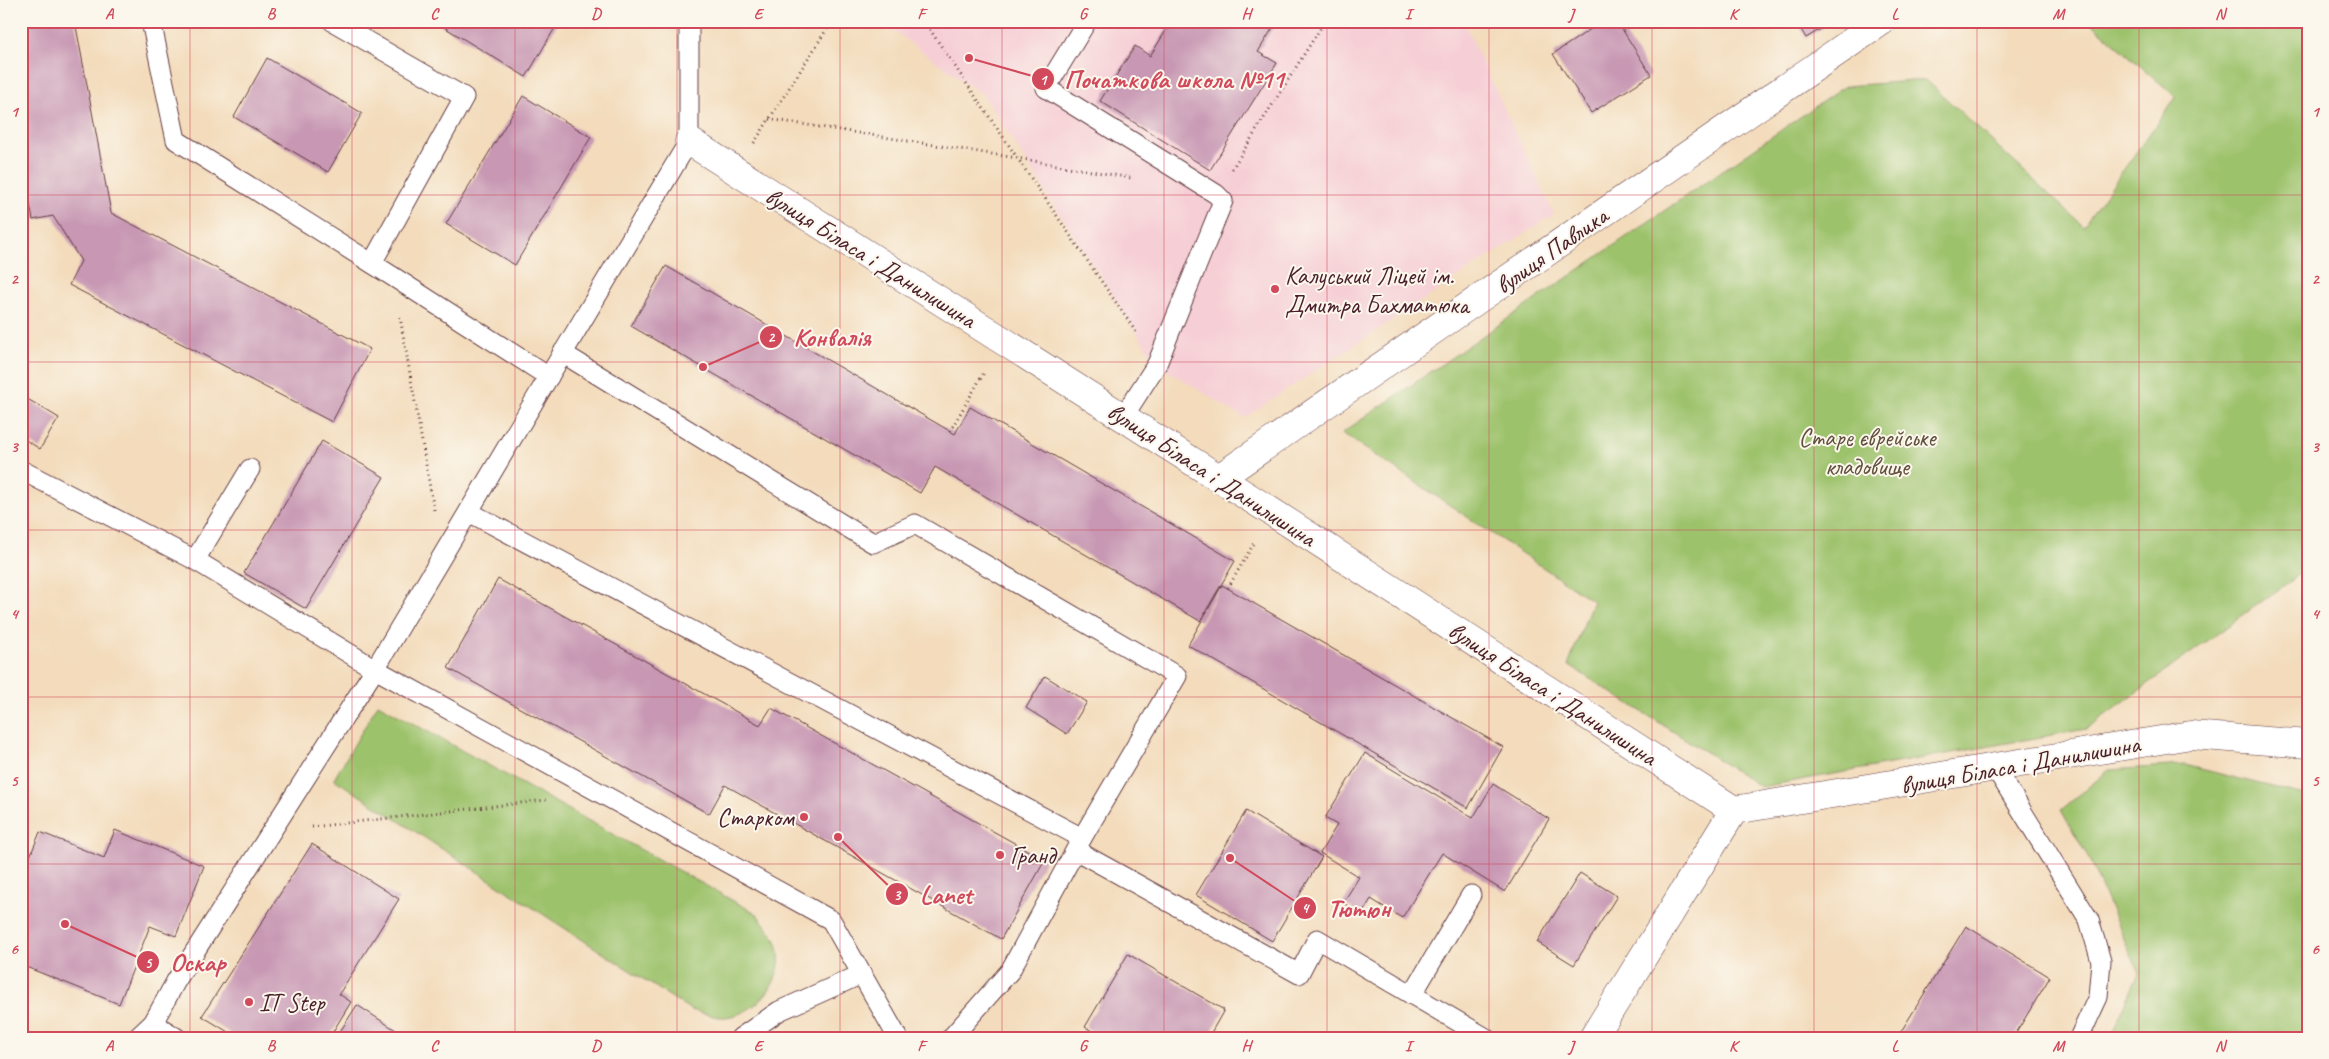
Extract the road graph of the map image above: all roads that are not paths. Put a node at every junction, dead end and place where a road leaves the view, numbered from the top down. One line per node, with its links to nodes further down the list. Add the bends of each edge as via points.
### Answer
1 (151, 21): 7 (lane, via 176,140)
2 (332, 21): 7 (lane, via 464,97)
3 (689, 21): 6 (lane)
4 (1087, 21): 10 (lane, via 1046,88 1223,201 1157,364)
5 (1882, 21): 13 (street, вулиця Павлика)
6 (689, 141): 8 (lane); 10 (street, вулиця Біласа і Данилишина)
7 (372, 263): 9 (lane)
8 (562, 352): 9 (lane); 20 (lane, via 873,543 915,524 1177,676)
9 (549, 377): 14 (lane)
10 (1122, 417): 13 (street, вулиця Біласа і Данилишина)
11 (21, 470): 15 (lane)
12 (250, 470): 15 (lane)
13 (1220, 478): 19 (street, вулиця Біласа і Данилишина)
14 (469, 512): 16 (lane); 20 (lane)
15 (195, 560): 16 (lane)
16 (375, 669): 22 (lane, via 831,920); 24 (lane, via 176,981)
17 (2308, 744): 18 (street, вулиця Біласа і Данилишина, via 2191,735)
18 (1996, 769): 19 (street, вулиця Біласа і Данилишина); 32 (lane, via 2089,920 2101,961 2098,997)
19 (1734, 810): 31 (street)
20 (1080, 844): 23 (lane, via 1299,974 1317,939); 29 (lane, via 1010,971)
21 (1471, 895): 23 (lane)
22 (862, 974): 27 (lane, via 779,1011); 28 (lane)
23 (1412, 995): 30 (lane)
24 (154, 1023): 25 (lane); 26 (lane)
25 (138, 1038)
26 (177, 1038)
27 (740, 1038)
28 (898, 1038)
29 (951, 1038)
30 (1486, 1038)
31 (1593, 1038)
32 (2079, 1038)

